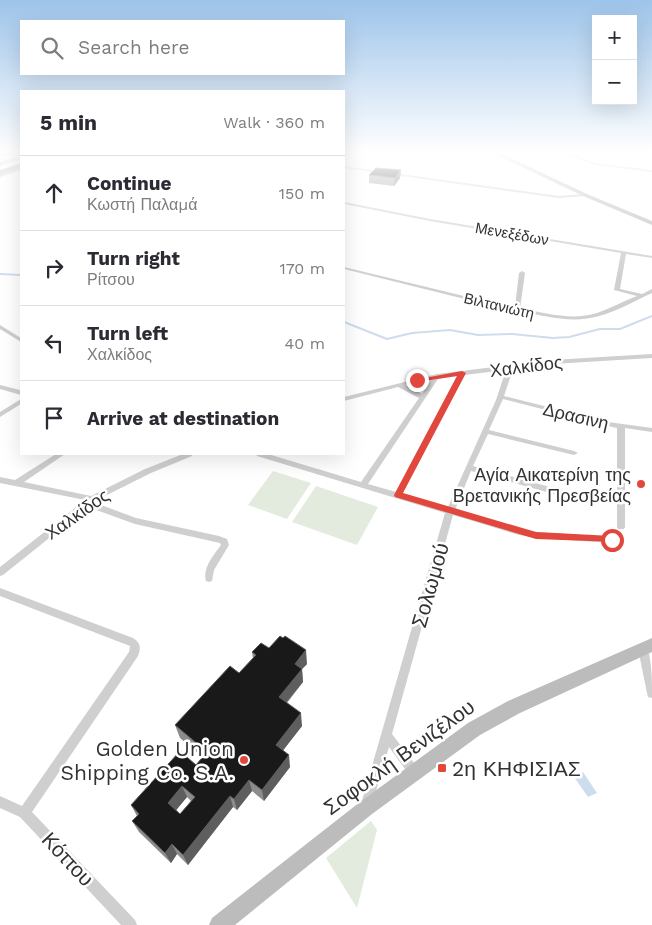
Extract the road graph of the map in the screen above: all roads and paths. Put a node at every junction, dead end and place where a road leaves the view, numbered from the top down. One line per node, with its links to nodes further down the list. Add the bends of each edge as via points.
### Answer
1 (546, 195): 2 (street)
2 (583, 195)
3 (585, 195): 5 (main road)
4 (345, 202): 6 (street, Μενεξέδων)
5 (652, 223)
6 (624, 252): 7 (street, Μενεξέδων); 11 (street, via 617,290)
7 (652, 257)
8 (345, 268): 12 (street, Βιλτανιώτη)
9 (522, 273): 12 (street)
10 (652, 291): 11 (street, Βιλτανιώτη)
11 (641, 295): 12 (street, Βιλτανιώτη, via 584,318)
12 (517, 310)
13 (0, 327): 14 (street)
14 (20, 339)
15 (652, 356): 16 (street, Χαλκίδος)
16 (510, 368): 17 (street, Χαλκίδος); 23 (street, Σολωμού)
17 (462, 373): 18 (street, Χαλκίδος); 38 (street)
18 (437, 376): 19 (street, Χαλκίδος); 22 (street)
19 (399, 385): 22 (street); 24 (street, Χαλκίδος)
20 (0, 387): 21 (street)
21 (20, 391)
22 (423, 396): 37 (street)
23 (501, 397): 27 (street, Δρασινη); 29 (street, Σολωμού)
24 (345, 399)
25 (19, 404): 26 (street)
26 (0, 415)
27 (621, 426): 28 (street, Δρασινη); 42 (street)
28 (652, 430)
29 (485, 431): 30 (street); 34 (street, Σολωμού)
30 (574, 453)
31 (59, 455): 36 (street)
32 (187, 455): 40 (street, Χαλκίδος)
33 (263, 455): 37 (street)
34 (470, 468): 39 (street); 41 (street, Σολωμού)
35 (0, 480): 36 (street)
36 (17, 483): 40 (street)
37 (364, 484): 38 (street)
38 (398, 495): 41 (street)
39 (568, 495)
40 (89, 501): 44 (street, Χαλκίδος); 45 (street, via 135,521 224,542 210,569)
41 (450, 511): 43 (street, via 536,536); 49 (street, Σολωμού)
42 (622, 528)
43 (612, 540)
44 (0, 572)
45 (209, 578)
46 (0, 592): 53 (street, via 135,644 134,652)
47 (648, 647): 48 (street); 50 (main road, Σοφοκλή Βενιζέλου, via 491,719)
48 (652, 693)
49 (386, 734): 50 (street); 52 (street, Σολωμού)
50 (414, 772): 52 (main road, Σοφοκλή Βενιζέλου)
51 (0, 802): 53 (street, Κόττου)
52 (366, 808): 55 (main road, Σοφοκλή Βενιζέλου)
53 (24, 813): 54 (street, Κόττου)
54 (130, 925)
55 (218, 925)

